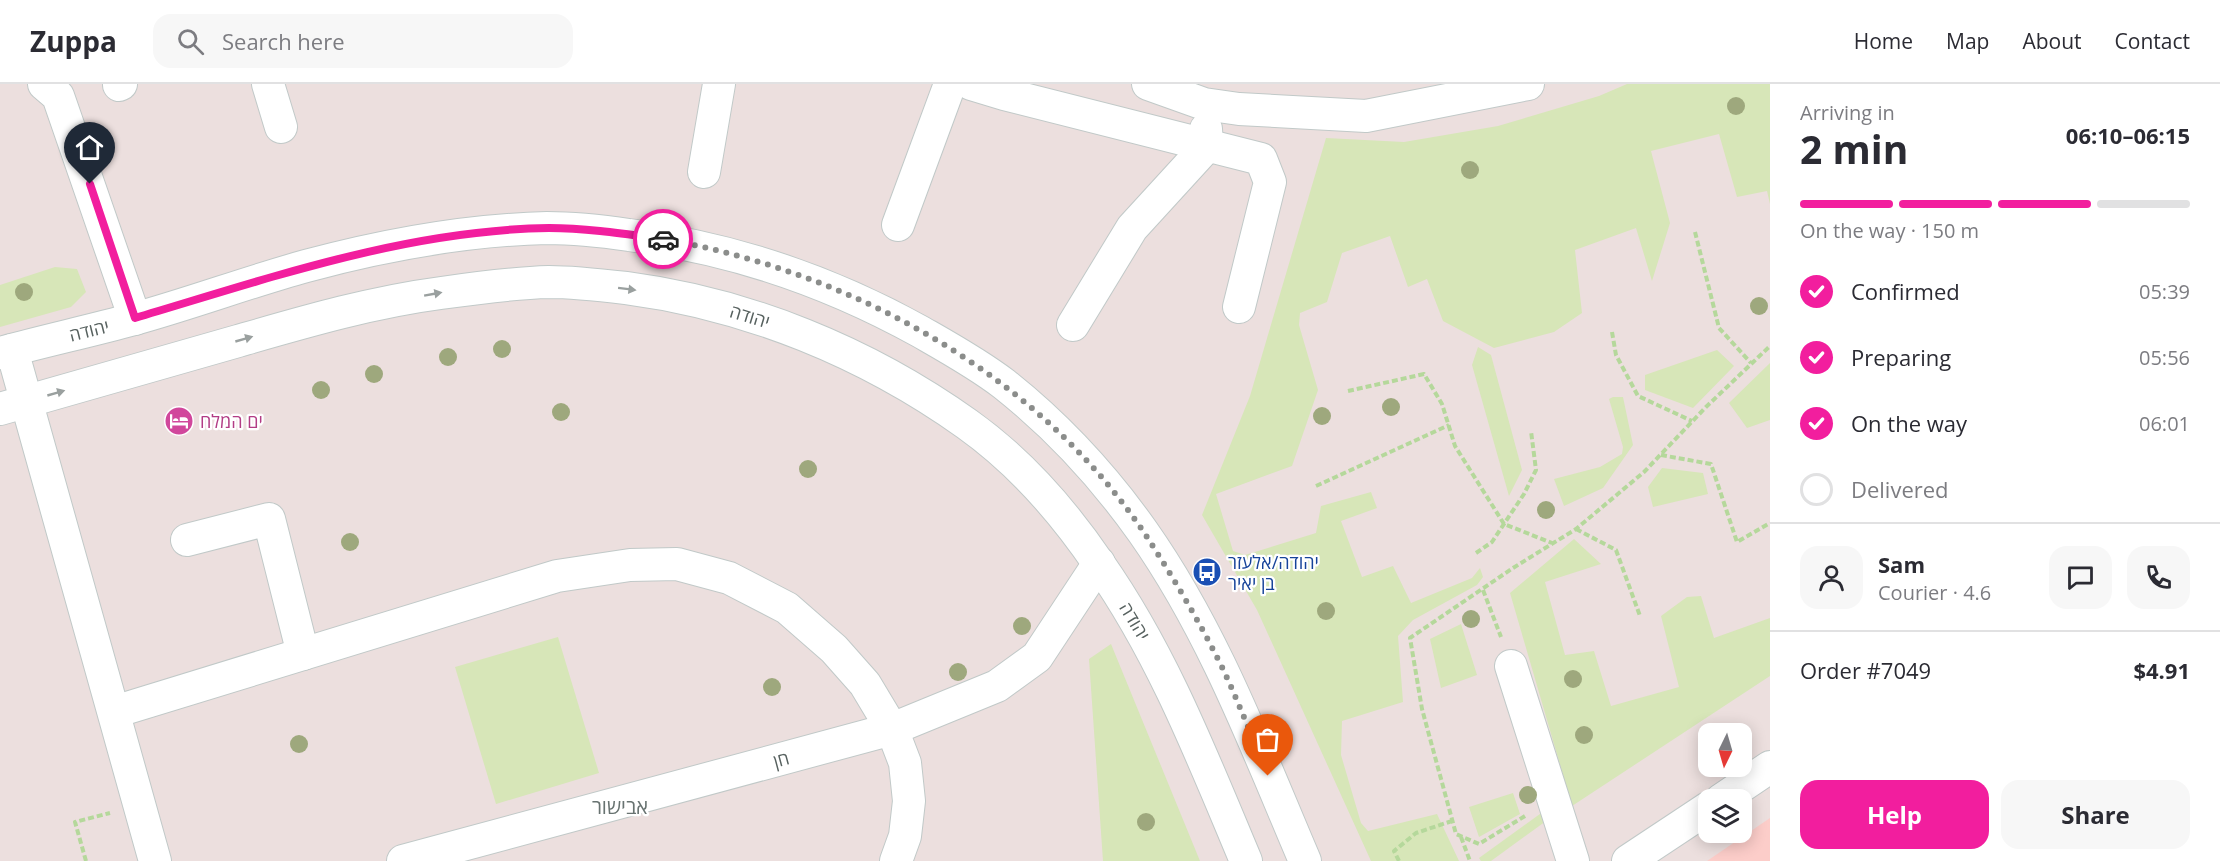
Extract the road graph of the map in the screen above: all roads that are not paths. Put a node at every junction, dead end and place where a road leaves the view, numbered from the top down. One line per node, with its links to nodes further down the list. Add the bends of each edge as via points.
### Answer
1 (268, 84): 9 (street)
2 (719, 84): 11 (street)
3 (950, 84): 12 (street)
4 (971, 84): 10 (street)
5 (1528, 84): 8 (street, via 1366,116)
6 (1156, 85): 8 (street)
7 (56, 88): 14 (street)
8 (1204, 104): 10 (street)
9 (281, 127)
10 (1207, 146): 13 (street, via 1261,159 1270,182); 15 (street, via 1132,228)
11 (704, 172)
12 (898, 225)
13 (1239, 307)
14 (135, 318): 16 (street, יהודה); 31 (street, יהודה, via 307,266 369,252 428,240 550,228 654,238 718,250 849,295 957,353 1002,383 1079,452 1114,494 1144,533 1199,622)
15 (1073, 325)
16 (6, 352): 17 (street)
17 (13, 405): 19 (street, יהודה, one-way to 19, via 320,318 436,293 550,282 656,292 705,302 784,327 826,344 929,399 969,426 1039,488); 22 (street)
18 (187, 540): 20 (street, via 269,519)
19 (1099, 563): 23 (street, חן, via 1037,657 997,686); 30 (street, יהודה, via 1174,692)
20 (303, 654): 22 (street); 23 (street, via 557,576 630,565 677,564 729,578 787,608 865,684)
21 (1511, 666): 32 (street)
22 (114, 712): 27 (street)
23 (892, 729): 28 (street, חן); 29 (street, via 905,763 909,801)
24 (1770, 767): 25 (street)
25 (1737, 789)
26 (1698, 815): 33 (street)
27 (155, 861)
28 (403, 861)
29 (896, 861)
30 (1246, 861)
31 (1305, 861)
32 (1573, 861)
33 (1628, 861)

